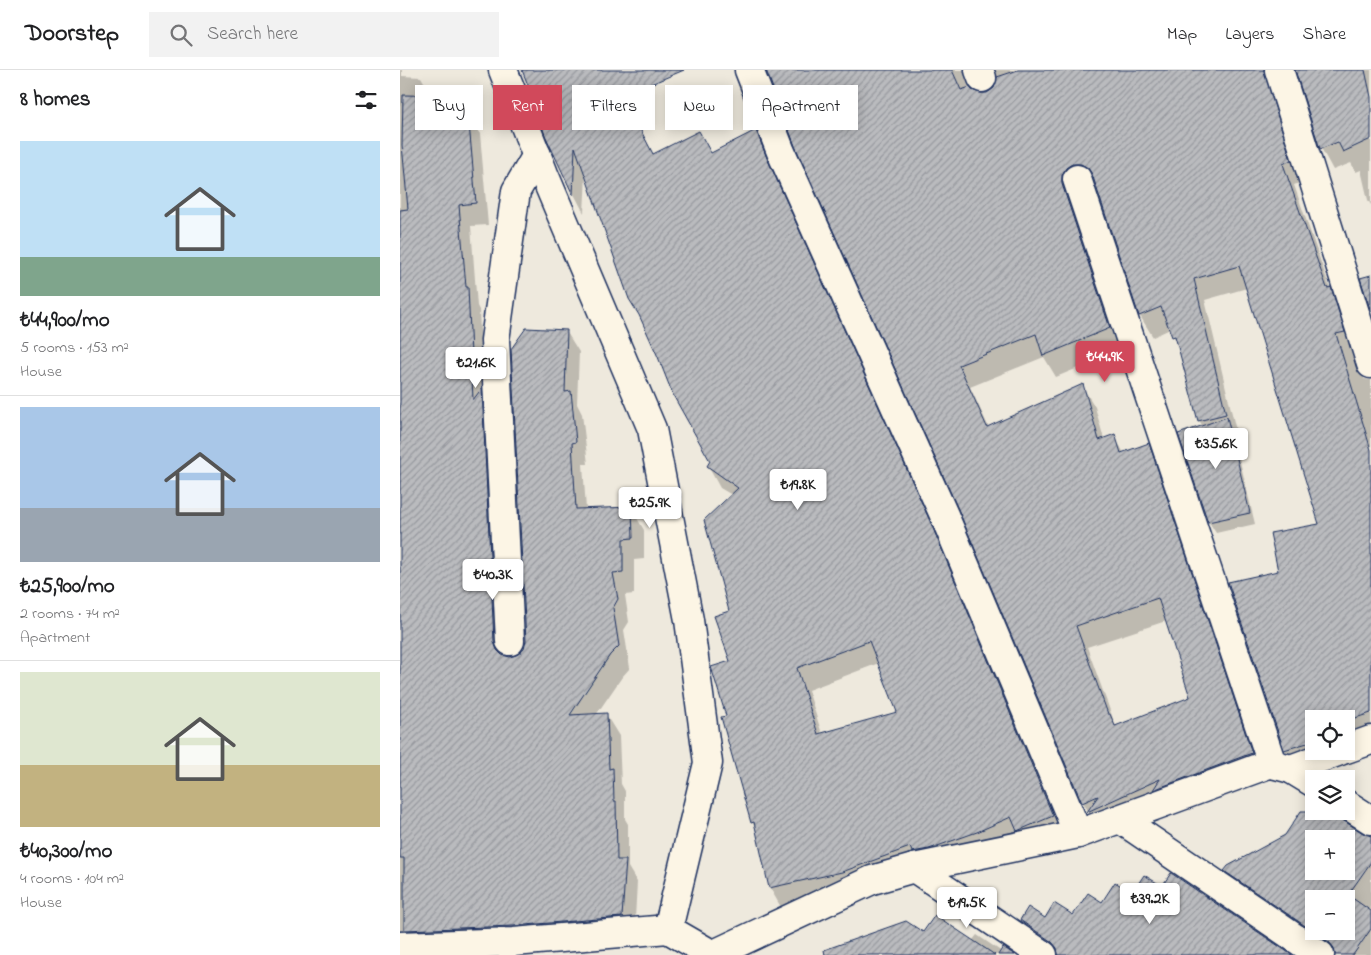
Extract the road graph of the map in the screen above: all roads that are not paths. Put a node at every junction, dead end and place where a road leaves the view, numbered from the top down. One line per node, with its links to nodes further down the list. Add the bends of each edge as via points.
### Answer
1 (503, 70): 4 (street)
2 (749, 70): 15 (street, via 786,161 944,515)
3 (1279, 70): 6 (street)
4 (537, 155): 7 (street, via 516,191 495,340); 17 (street, via 652,429 689,620 708,763)
5 (1077, 179): 11 (street)
6 (1371, 364)
7 (510, 641)
8 (1371, 740): 9 (street)
9 (1355, 746)
10 (1319, 760): 11 (street)
11 (1292, 772): 13 (street, via 1266,765)
12 (1355, 810): 14 (street)
13 (1120, 818): 15 (street); 21 (street)
14 (1371, 820)
15 (1078, 834): 16 (street)
16 (914, 868): 19 (street, via 872,880); 20 (street)
17 (668, 929): 18 (street, via 514,942); 19 (street)
18 (400, 946)
19 (713, 955)
20 (1043, 955)
21 (1320, 955)

